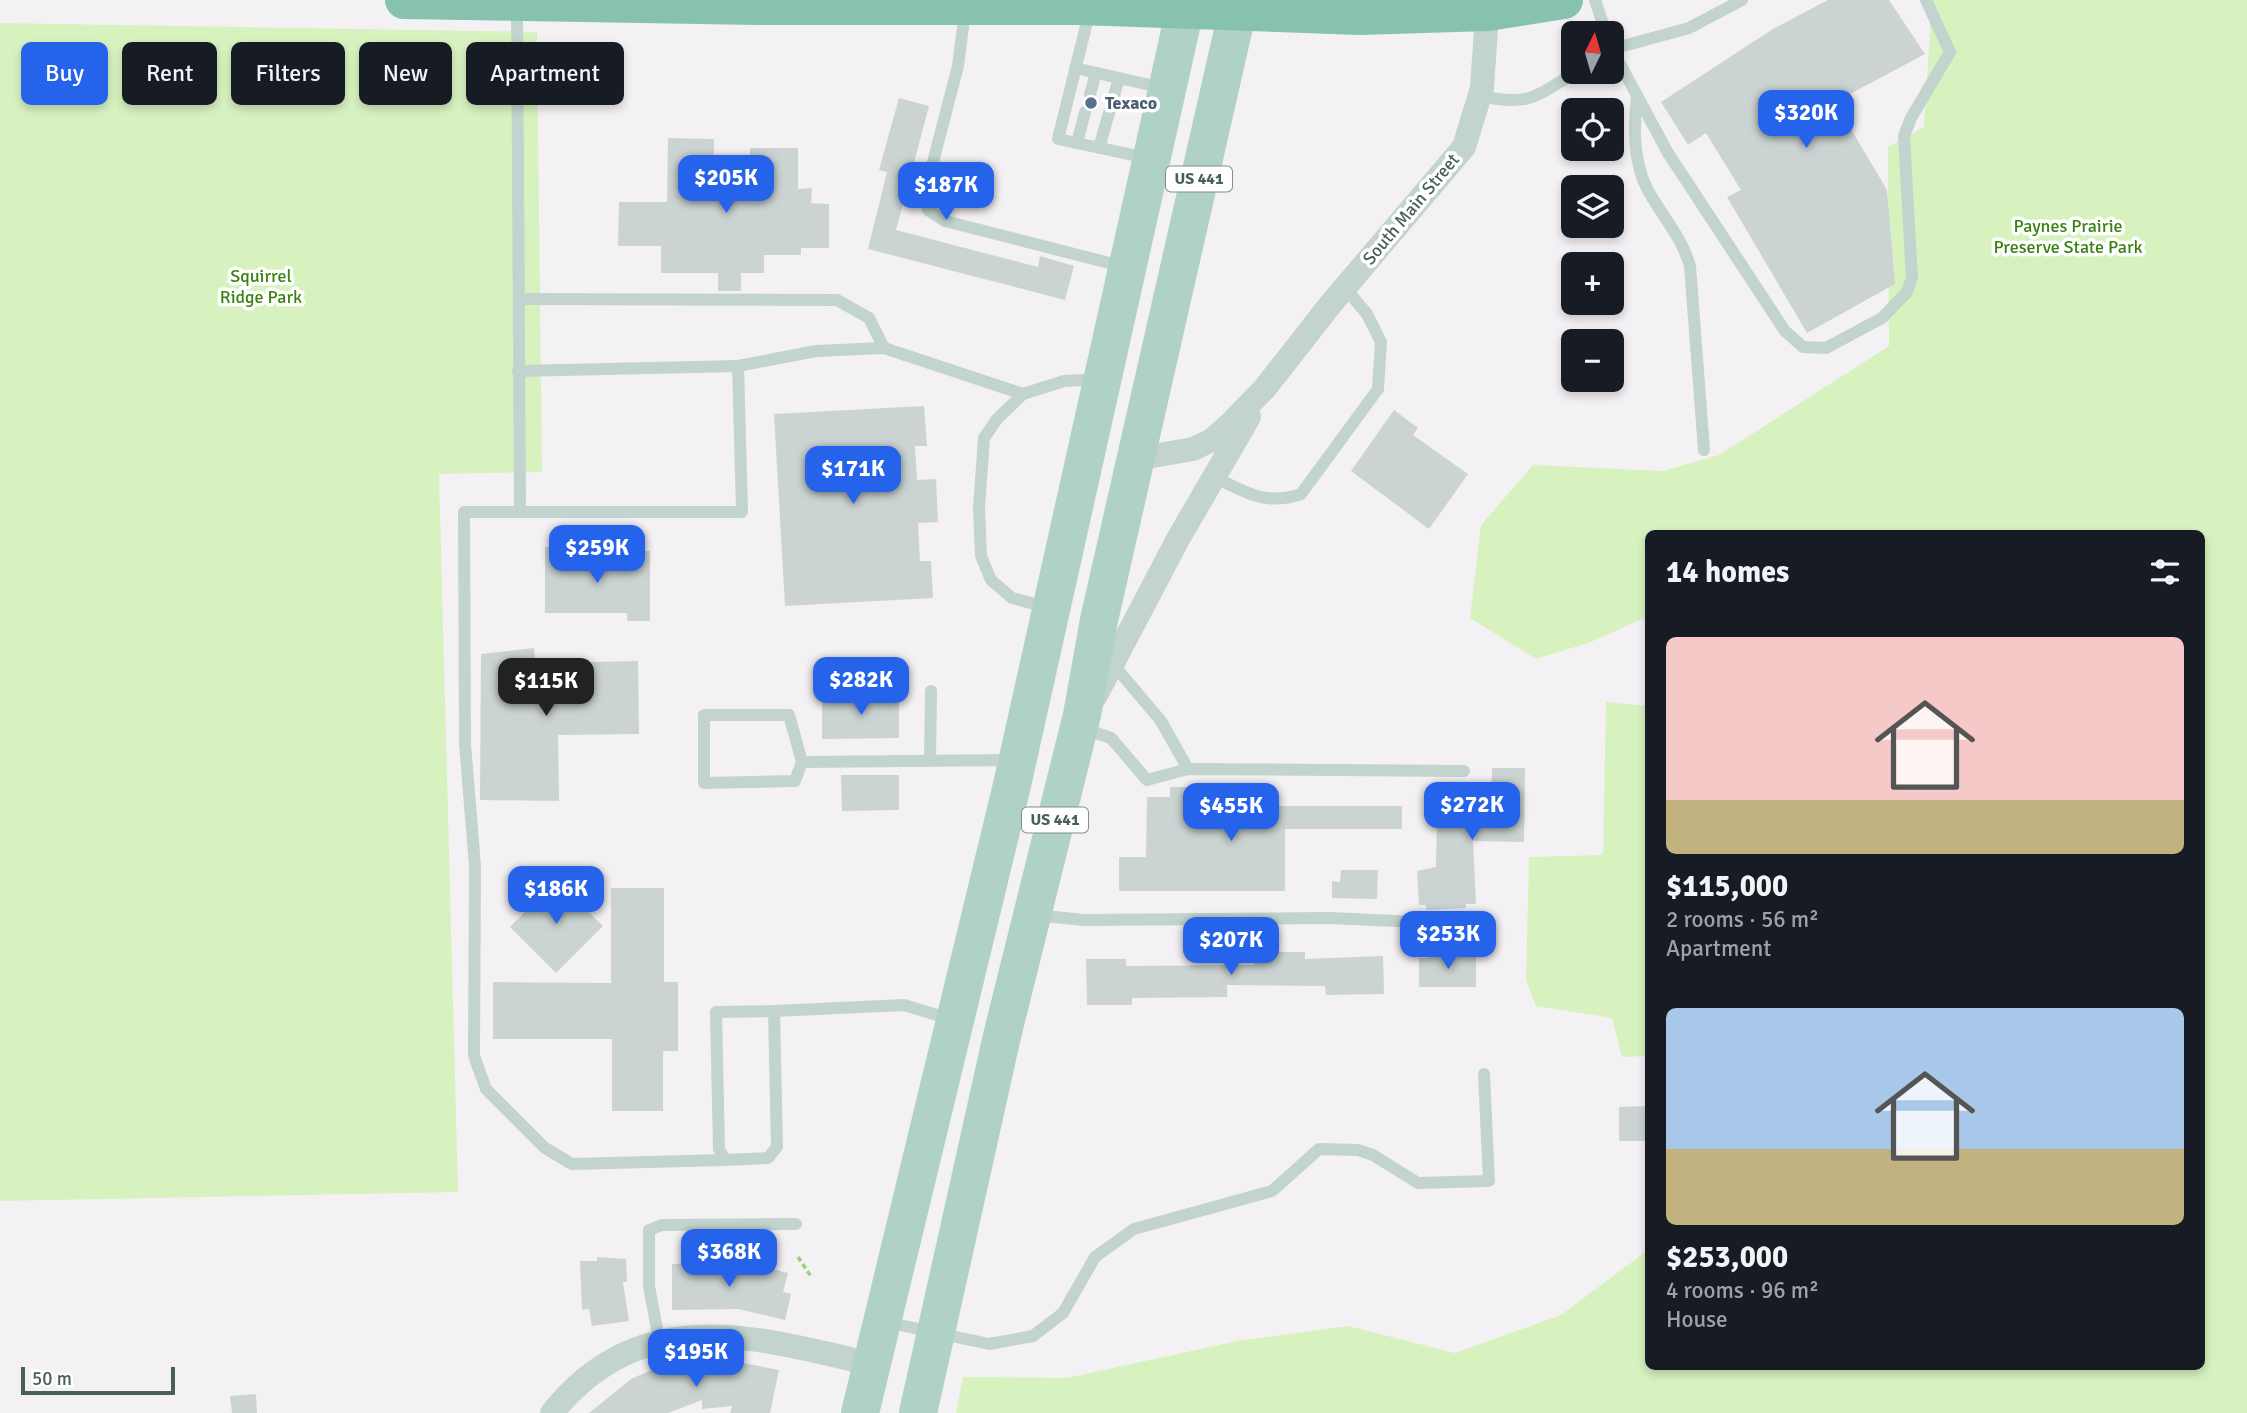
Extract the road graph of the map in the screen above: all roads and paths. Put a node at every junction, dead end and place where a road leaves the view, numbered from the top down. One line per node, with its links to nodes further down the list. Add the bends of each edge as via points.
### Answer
1 (404, 0): 6 (highway)
2 (1564, 0): 10 (highway)
3 (1595, 0): 12 (lane)
4 (1742, 0): 20 (lane, via 1689,28 1612,50)
5 (1926, 0): 20 (lane, via 1950,52 1904,136 1910,285 1882,318 1826,348 1803,346 1785,331 1668,153)
6 (517, 1): 7 (highway); 27 (lane)
7 (965, 4): 11 (highway); 25 (lane, via 958,66 926,189 928,210 945,221)
8 (1186, 5): 9 (highway); 11 (highway); 17 (main road, US 441)
9 (1238, 6): 10 (highway, via 1360,16); 35 (main road, US 441)
10 (1488, 6): 19 (street, South Main Street)
11 (1091, 7): 13 (lane)
12 (1602, 21)
13 (1075, 68): 14 (lane); 22 (lane, via 1058,139)
14 (1096, 73): 15 (lane); 18 (lane)
15 (1119, 78): 17 (lane); 23 (lane)
16 (1561, 81): 19 (lane, via 1530,100)
17 (1167, 89): 24 (main road, US 441)
18 (1090, 94)
19 (1479, 96): 26 (street, South Main Street, via 1464,147)
20 (1637, 97): 34 (lane, via 1634,121 1639,167 1648,191 1686,251 1689,266)
21 (1085, 112): 22 (lane)
22 (1077, 143): 23 (lane)
23 (1100, 148): 24 (lane)
24 (1152, 159): 25 (main road, US 441)
25 (1128, 267): 31 (main road, US 441)
26 (1345, 288): 32 (street, South Main Street); 36 (lane, via 1367,314 1381,342 1378,389 1301,494 1282,500 1257,498)
27 (519, 299): 28 (lane, via 837,300 869,318); 30 (lane)
28 (884, 348): 29 (lane, via 816,351); 33 (lane)
29 (738, 366): 30 (lane); 37 (lane, via 742,512)
30 (517, 371): 37 (lane)
31 (1103, 379): 33 (lane, via 1064,381); 38 (main road, US 441)
32 (1265, 388): 35 (street, South Main Street, via 1212,440 1193,449); 36 (street, South Main Street)
33 (1023, 394): 39 (lane, via 984,438 981,556 991,580 1012,598)
34 (1704, 450)
35 (1136, 459): 38 (main road, via 1092,500); 40 (main road, US 441)
36 (1214, 477): 41 (street, South Main Street)
37 (520, 512): 55 (lane, via 464,513 466,744 475,866 474,1056 486,1089 545,1147 572,1164)
38 (1066, 545): 39 (main road, US 441)
39 (1052, 609): 40 (main road); 45 (main road, US 441)
40 (1099, 620): 43 (main road, US 441)
41 (1113, 663): 43 (street, South Main Street); 47 (lane, via 1161,721)
42 (931, 691): 44 (lane)
43 (1080, 721): 47 (lane, via 1111,738 1147,780); 49 (main road, US 441)
44 (930, 760): 45 (lane); 46 (lane)
45 (1018, 760): 52 (main road, US 441)
46 (802, 762): 46 (lane, via 795,781 704,783 704,715 789,715)
47 (1188, 769): 48 (lane)
48 (1464, 771)
49 (1031, 915): 50 (lane, via 1084,920 1331,918); 53 (main road, US 441)
50 (1484, 925)
51 (774, 1011): 52 (lane, via 904,1005); 55 (lane, via 777,1147 768,1158); 55 (lane, via 716,1012 719,1149)
52 (957, 1022): 53 (main road); 59 (main road, US 441)
53 (1002, 1035): 60 (main road, US 441)
54 (1484, 1074): 60 (lane, via 1489,1181 1418,1183 1373,1155 1319,1149 1272,1191 1134,1229 1095,1257 1063,1313 1033,1336 989,1344)
55 (725, 1160)
56 (796, 1224): 61 (lane, via 662,1225 649,1230 649,1286)
57 (798, 1257): 58 (path)
58 (812, 1278)
59 (882, 1321): 60 (lane); 62 (main road, US 441)
60 (936, 1332): 63 (main road, US 441)
61 (659, 1340): 62 (street, via 694,1336 777,1343); 64 (street, via 631,1350 589,1375)
62 (871, 1364): 63 (main road); 65 (main road, US 441)
63 (927, 1377): 66 (main road, US 441)
64 (552, 1413)
65 (860, 1413)
66 (918, 1413)

